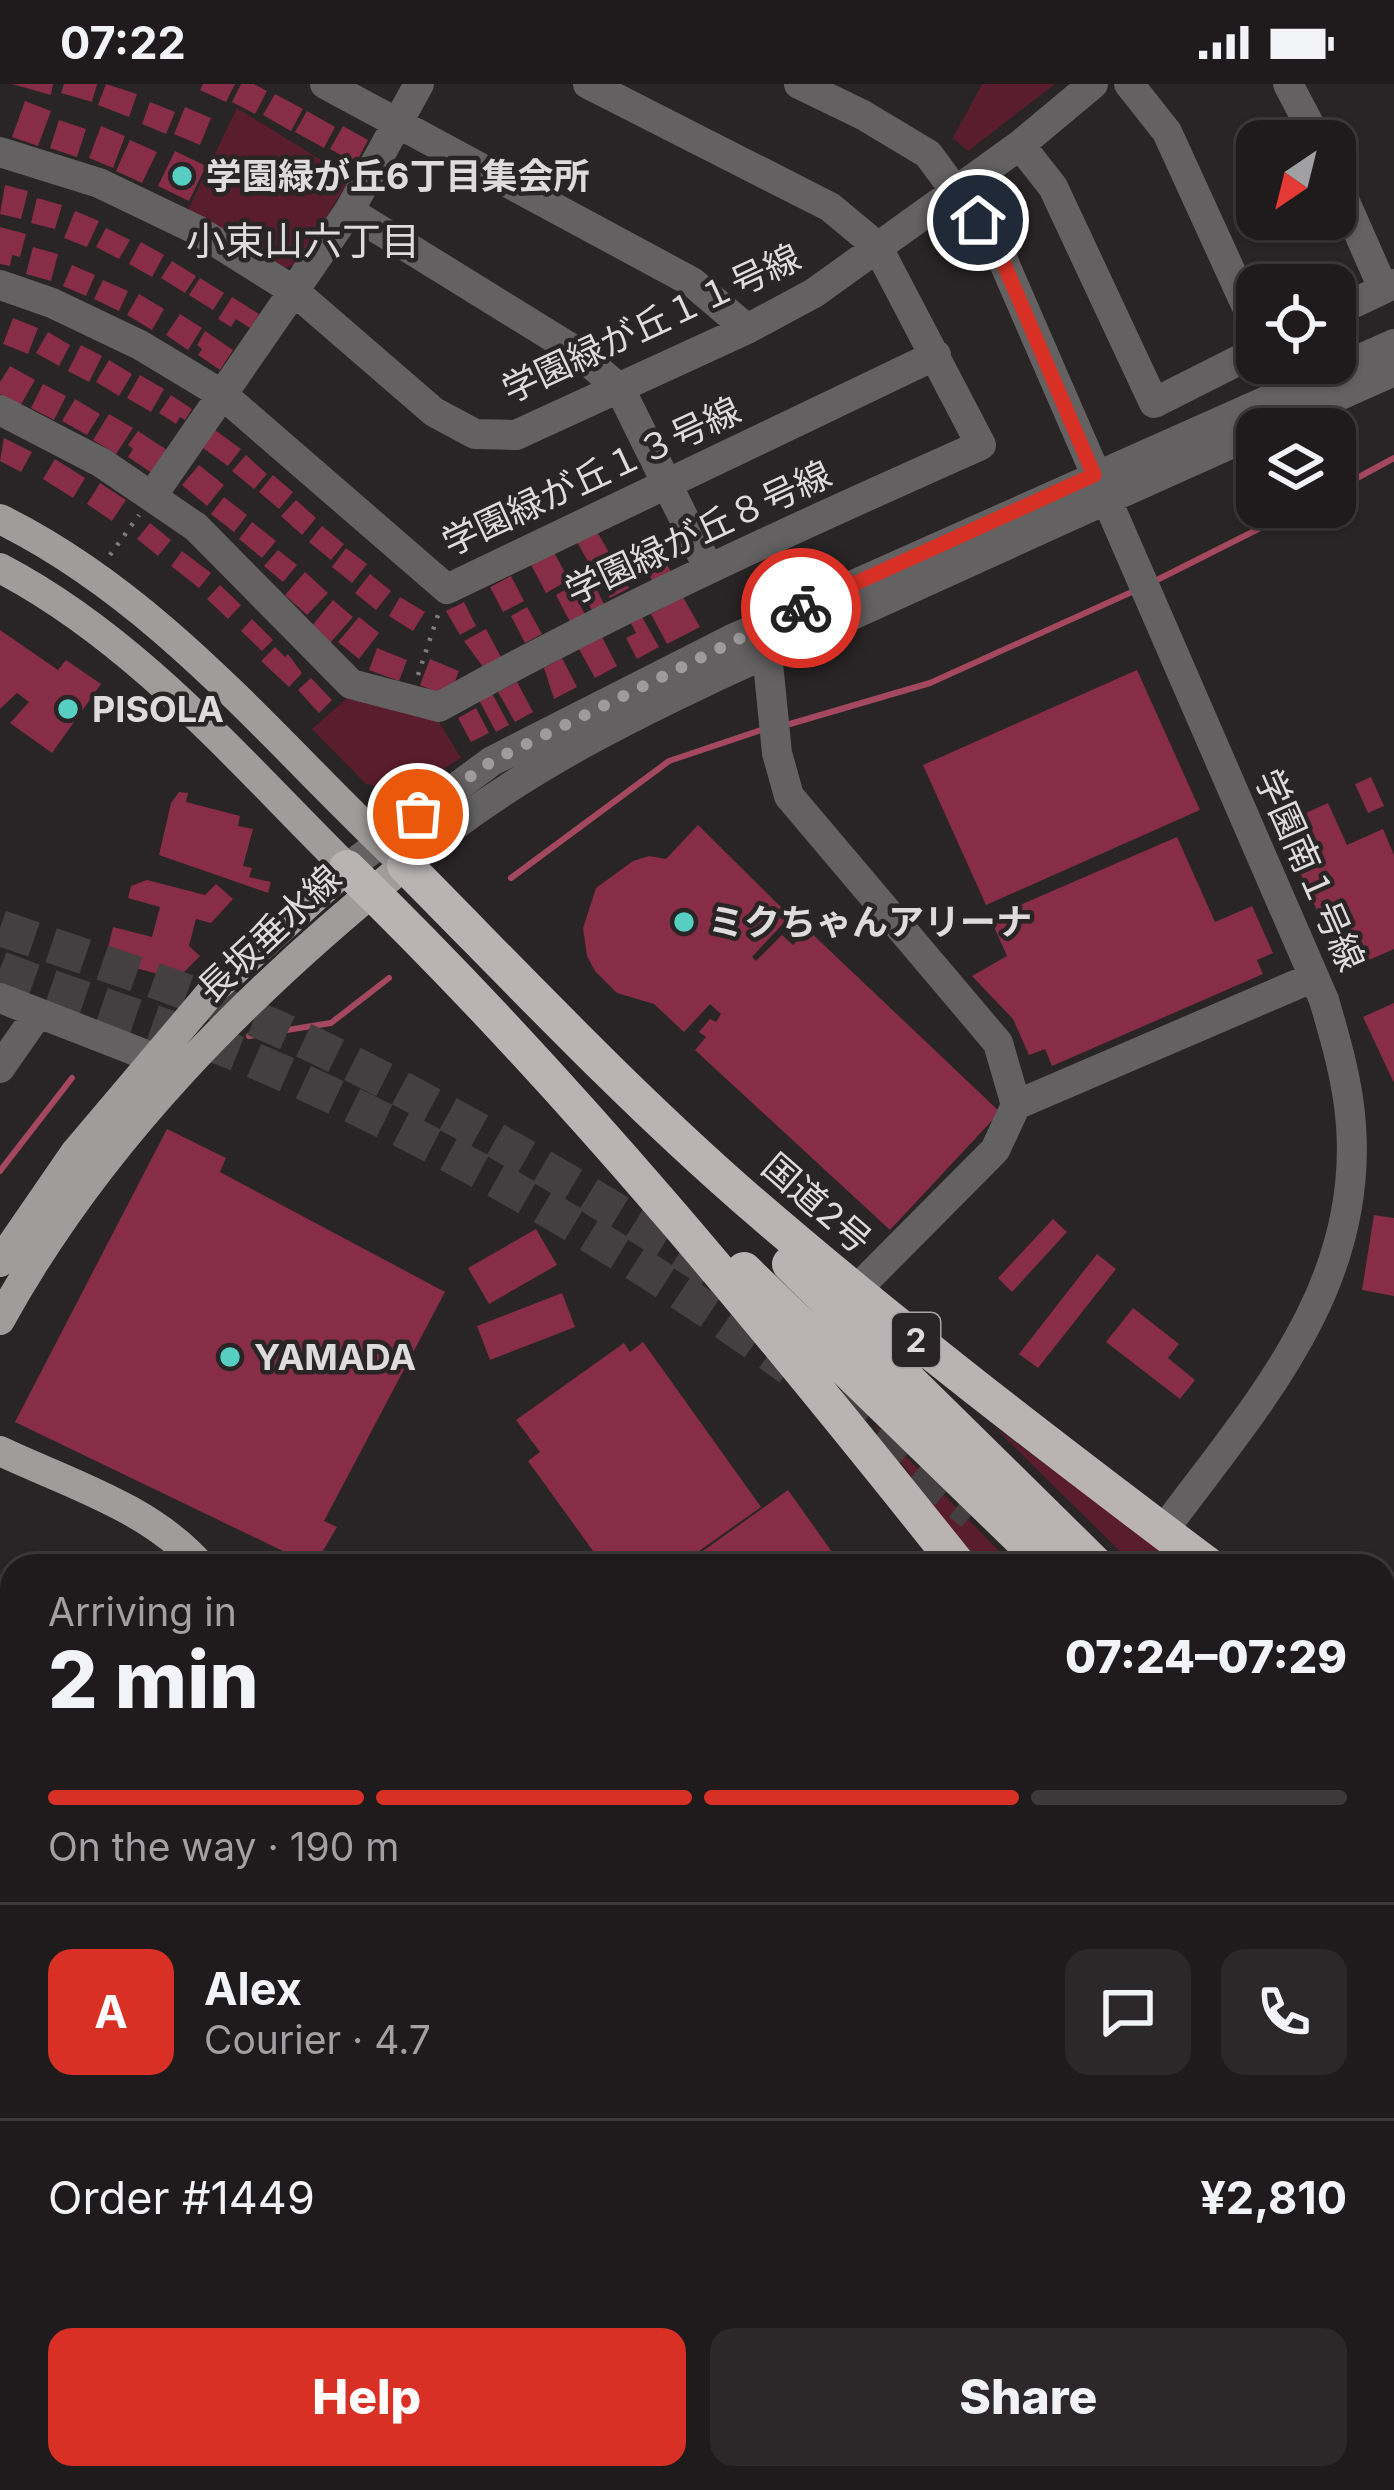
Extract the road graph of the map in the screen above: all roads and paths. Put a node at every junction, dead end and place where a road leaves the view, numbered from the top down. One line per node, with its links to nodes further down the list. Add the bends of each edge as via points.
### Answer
1 (325, 84): 9 (street)
2 (419, 84): 9 (street)
3 (588, 84): 15 (street, 学園緑が丘８号線, via 830,207)
4 (799, 84): 12 (street, 学園南１号線, via 928,154)
5 (1093, 84): 10 (street, 学園緑が丘１１号線)
6 (1129, 84): 16 (street, via 1167,131)
7 (1288, 84): 8 (street)
8 (1307, 120)
9 (398, 123): 13 (street); 21 (street, via 692,281)
10 (1020, 145): 12 (street, 学園緑が丘１１号線); 24 (street, via 1053,188 1154,404)
11 (0, 152): 19 (street, 学園緑が丘１１号線, via 178,220)
12 (958, 192): 15 (street, 学園緑が丘１１号線); 32 (street, 学園南１号線, via 998,250)
13 (349, 211): 19 (street); 26 (street, via 577,352)
14 (1356, 221): 18 (street)
15 (877, 247): 21 (street, 学園緑が丘１１号線); 23 (street, 学園緑が丘８号線)
16 (1236, 283)
17 (0, 285): 27 (street, 学園緑が丘１３号線, via 140,345)
18 (1389, 286): 20 (street)
19 (294, 291): 26 (street, 学園緑が丘１１号線, via 434,412 476,434 516,434); 27 (street)
20 (1356, 302)
21 (747, 328): 26 (street, 学園緑が丘１１号線)
22 (1394, 344): 32 (street)
23 (936, 356): 31 (street, 学園緑が丘１３号線); 35 (street, 学園緑が丘８号線, via 981,445)
24 (1236, 362)
25 (1394, 370): 28 (street)
26 (620, 389): 31 (street)
27 (224, 395): 33 (street); 38 (street, 学園緑が丘１３号線)
28 (1309, 408)
29 (0, 410): 33 (street, 学園緑が丘８号線)
30 (1236, 439): 32 (street)
31 (668, 481): 35 (street); 38 (street, 学園緑が丘１３号線)
32 (1100, 488): 39 (street); 41 (street, via 730,640 492,761); 43 (street, 学園南１号線)
33 (152, 496): 37 (path); 40 (street, 学園緑が丘８号線, via 249,577 351,684)
34 (0, 518): 37 (main road, 長坂垂水線)
35 (708, 567): 40 (street, 学園緑が丘８号線, via 439,707)
36 (0, 568): 42 (main road, 長坂垂水線, via 129,656)
37 (95, 575): 41 (main road, 長坂垂水線, via 219,680)
38 (447, 589): 40 (path)
39 (767, 653): 41 (street, via 542,764 443,832); 49 (street, via 789,796 998,1043)
40 (410, 698)
41 (393, 853): 42 (main road, 長坂垂水線); 48 (highway, 国道2号 / 2)
42 (360, 880): 46 (main road, 長坂垂水線, via 213,990); 50 (highway); 53 (main road, 長坂垂水線, via 186,1065 80,1195)
43 (1314, 977): 49 (street); 55 (street, 学園南１号線, via 1343,1067 1351,1126 1339,1246 1294,1349)
44 (0, 998): 45 (street)
45 (37, 1015): 46 (street); 47 (street)
46 (154, 1058): 51 (main road, 長坂垂水線)
47 (0, 1068)
48 (636, 1098): 52 (highway, 国道2号 / 2); 59 (highway, via 767,1241)
49 (1016, 1106): 52 (street, via 995,1150)
50 (631, 1166): 57 (highway); 58 (highway)
51 (0, 1262)
52 (855, 1291): 55 (highway, 国道2号 / 2)
53 (0, 1320)
54 (0, 1451): 56 (main road, via 143,1519)
55 (1163, 1532): 60 (highway, 国道2号 / 2)
56 (189, 1554)
57 (949, 1554)
58 (1037, 1554)
59 (1085, 1554)
60 (1193, 1554)

